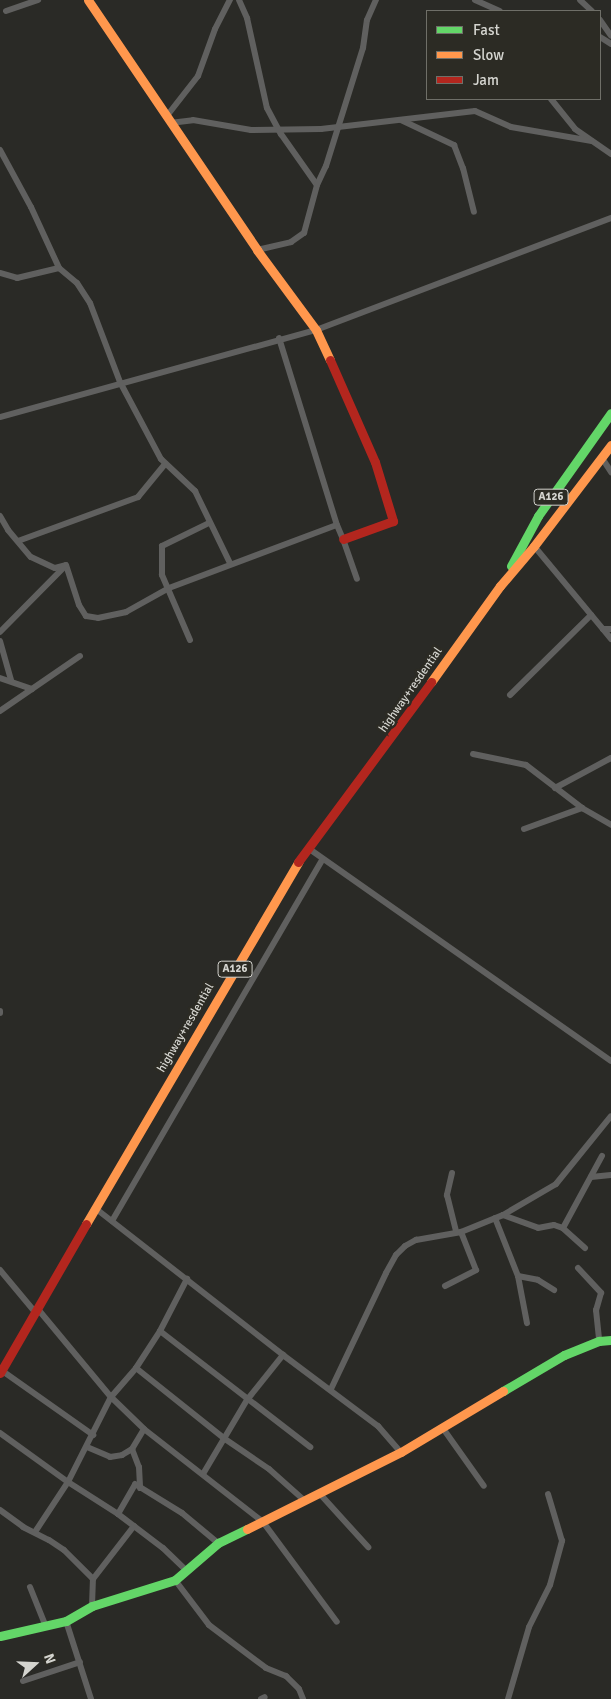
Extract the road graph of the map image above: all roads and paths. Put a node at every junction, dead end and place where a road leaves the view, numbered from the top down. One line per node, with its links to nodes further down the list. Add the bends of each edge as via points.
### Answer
1 (38, 0): 10 (street)
2 (88, 0): 14 (main road)
3 (230, 0): 14 (street, via 198,76)
4 (239, 0): 17 (street, via 247,18 267,108)
5 (376, 0): 16 (street, via 366,20 363,48)
6 (475, 0): 8 (street)
7 (580, 0): 9 (street)
8 (498, 10)
9 (592, 10)
10 (6, 11)
11 (601, 21): 12 (street)
12 (611, 36)
13 (552, 100): 18 (street, via 575,129)
14 (168, 120): 17 (street, via 194,120 251,130); 24 (main road)
15 (401, 120): 16 (street); 18 (street, via 474,111 511,126); 22 (street, via 454,145)
16 (337, 128): 17 (street); 21 (street)
17 (279, 130): 21 (street)
18 (592, 141): 20 (street)
19 (0, 150): 25 (street)
20 (611, 154)
21 (317, 185): 24 (street, via 304,233 291,242)
22 (474, 212)
23 (611, 218): 27 (street)
24 (257, 250): 27 (main road)
25 (59, 268): 26 (street, via 17,278); 29 (street, via 77,282 90,303)
26 (0, 273)
27 (316, 330): 28 (street); 39 (main road, via 375,462 394,522)
28 (279, 338): 29 (street); 38 (street)
29 (120, 382): 31 (street); 34 (street)
30 (611, 413): 45 (main road, A126, via 538,516)
31 (0, 417)
32 (611, 445): 33 (main road, A126)
33 (602, 458): 35 (street); 41 (main road, A126)
34 (165, 464): 37 (street, via 195,491); 40 (street, via 138,497)
35 (611, 472)
36 (0, 516): 40 (street)
37 (209, 523): 42 (street); 46 (street, via 162,546 162,575)
38 (336, 525): 39 (street); 42 (street)
39 (343, 539): 44 (street)
40 (18, 542): 43 (street, via 31,557 55,568)
41 (534, 546): 45 (main road, A126); 47 (street)
42 (230, 563): 46 (street)
43 (66, 565): 46 (street, via 79,605 86,616 98,618 126,612); 50 (street)
44 (356, 579)
45 (500, 586): 68 (main road, highway+resdential / A126, via 381,753)
46 (169, 588): 52 (street)
47 (591, 615): 48 (street); 58 (street)
48 (603, 629): 49 (street); 51 (street)
49 (611, 629)
50 (0, 632)
51 (611, 639)
52 (190, 640)
53 (0, 641): 56 (street)
54 (80, 656): 57 (street)
55 (0, 678): 56 (street)
56 (11, 680): 57 (street)
57 (32, 689): 59 (street)
58 (510, 695)
59 (0, 711)
60 (473, 754): 62 (street, via 526,765)
61 (611, 758): 62 (street)
62 (555, 788): 63 (street)
63 (582, 808): 64 (street); 66 (street)
64 (601, 820): 65 (street); 67 (street)
65 (611, 825)
66 (524, 829)
67 (611, 829)
68 (308, 848): 69 (street); 76 (main road, highway+resdential / A126)
69 (323, 859): 70 (street); 79 (street)
70 (611, 1061)
71 (611, 1116): 77 (street, via 556,1184)
72 (602, 1156): 75 (street)
73 (452, 1173): 81 (street, via 447,1195)
74 (611, 1175): 75 (street)
75 (591, 1177): 80 (street)
76 (95, 1208): 79 (street); 89 (main road, highway+resdential / A126)
77 (503, 1215): 78 (street); 80 (street, via 538,1228)
78 (495, 1218): 81 (street); 85 (street)
79 (112, 1221): 86 (street)
80 (563, 1228): 82 (street)
81 (459, 1232): 87 (street, via 476,1270); 97 (street, via 416,1240 396,1255)
82 (585, 1248)
83 (578, 1268): 93 (street, via 601,1293 596,1310)
84 (0, 1270): 89 (street)
85 (518, 1276): 88 (street, via 538,1280); 90 (street)
86 (187, 1279): 91 (street); 94 (street)
87 (445, 1286)
88 (554, 1290)
89 (36, 1310): 96 (main road, highway+resdential / A126); 98 (street)
90 (527, 1323)
91 (160, 1331): 95 (street); 99 (street)
92 (611, 1340): 93 (main road)
93 (599, 1341): 100 (main road, via 564,1355)
94 (283, 1355): 97 (street); 99 (street)
95 (136, 1368): 98 (street); 104 (street)
96 (1, 1371): 103 (street)
97 (331, 1389): 108 (street, via 378,1426)
98 (111, 1397): 101 (street); 103 (street)
99 (247, 1400): 104 (street); 106 (street)
100 (442, 1427): 108 (main road); 111 (street)
101 (144, 1429): 107 (street); 109 (street)
102 (0, 1434): 110 (street)
103 (93, 1435): 105 (street)
104 (225, 1439): 109 (street); 115 (street, via 269,1469)
105 (87, 1447): 107 (street, via 110,1457); 110 (street)
106 (310, 1447)
107 (132, 1449): 112 (street, via 139,1467)
108 (401, 1452): 113 (main road)
109 (203, 1474): 118 (street)
110 (68, 1482): 117 (street); 120 (street)
111 (484, 1486)
112 (140, 1488): 117 (street, via 135,1484); 121 (street, via 182,1513)
113 (320, 1494): 115 (main road); 122 (street)
114 (548, 1494): 136 (street, via 562,1541 550,1585 529,1627)
115 (305, 1501): 118 (main road)
116 (0, 1510): 120 (street)
117 (118, 1514): 119 (street)
118 (263, 1522): 121 (main road); 129 (street)
119 (134, 1526): 123 (street); 124 (street)
120 (35, 1532): 124 (street, via 64,1550)
121 (218, 1543): 123 (main road)
122 (368, 1547)
123 (188, 1571): 125 (main road)
124 (93, 1579): 127 (street)
125 (175, 1580): 127 (main road); 135 (street, via 210,1625 266,1668 286,1676)
126 (30, 1587): 130 (street)
127 (92, 1606): 128 (main road)
128 (66, 1621): 130 (main road); 132 (street)
129 (338, 1622)
130 (46, 1627): 131 (main road)
131 (0, 1636)
132 (80, 1662): 133 (street); 134 (street)
133 (23, 1681)
134 (91, 1699)
135 (304, 1699)
136 (508, 1699)

